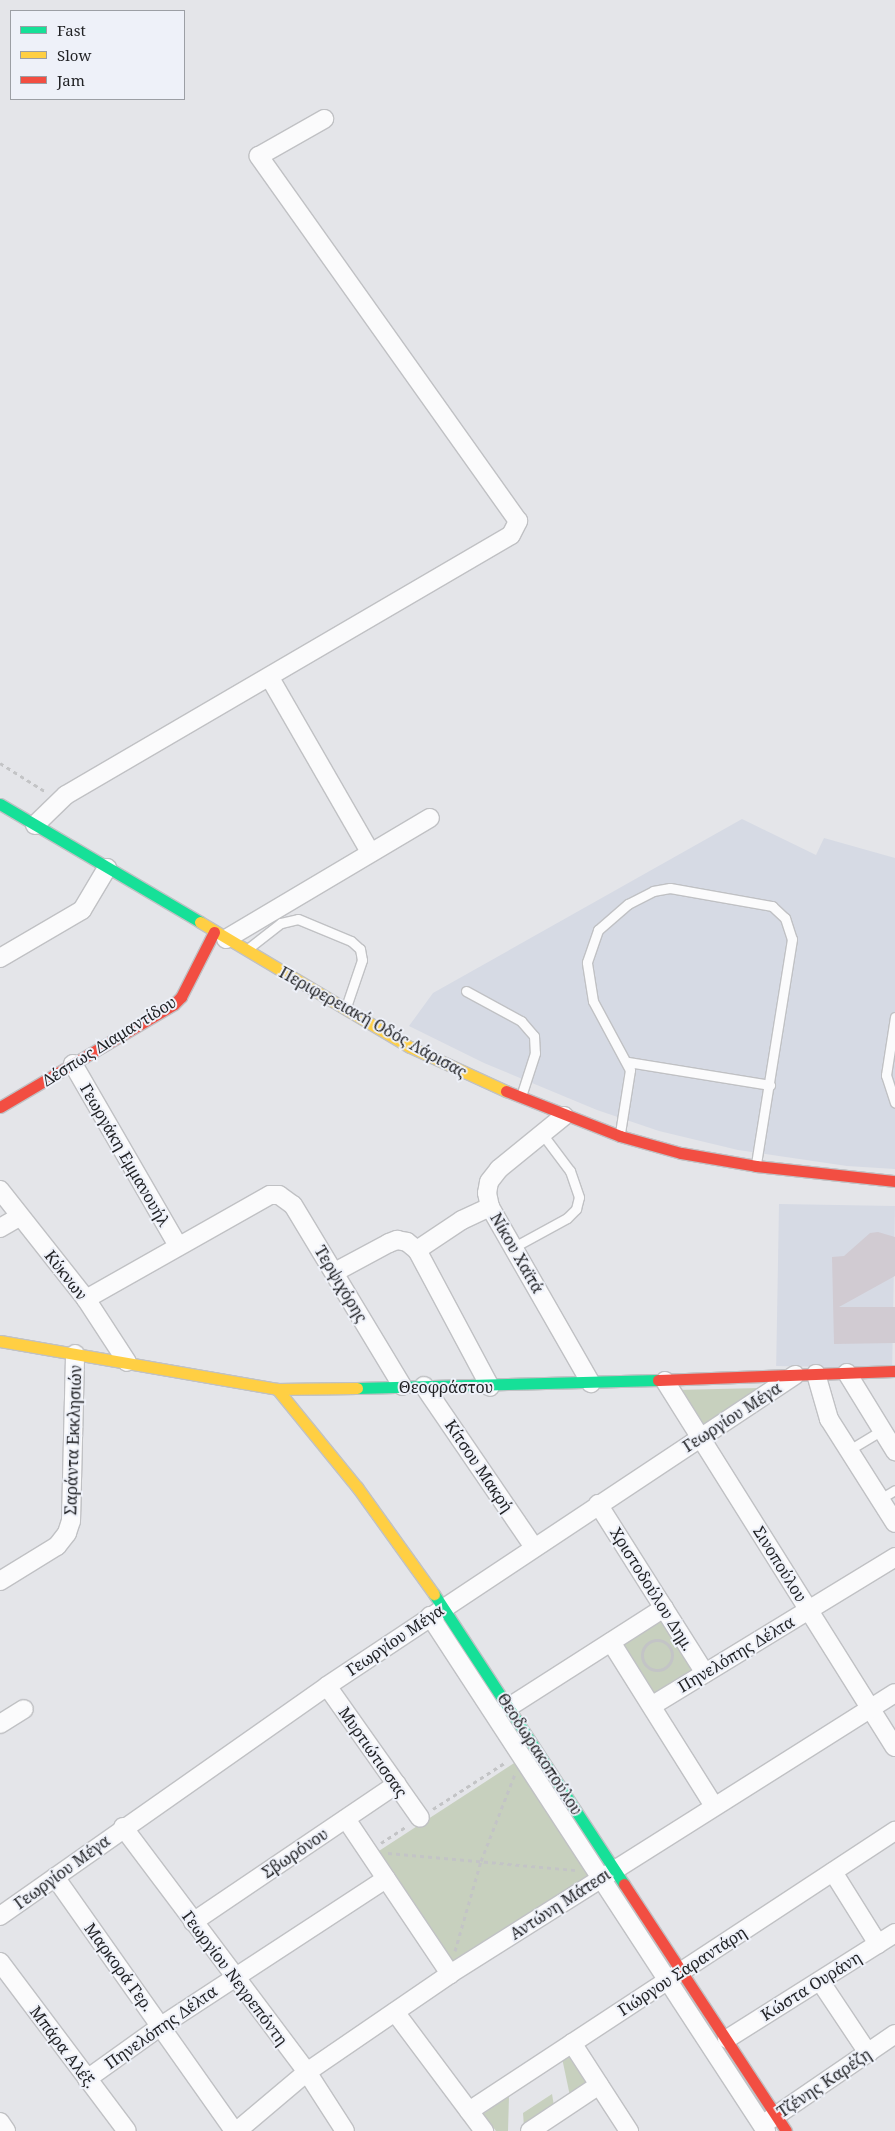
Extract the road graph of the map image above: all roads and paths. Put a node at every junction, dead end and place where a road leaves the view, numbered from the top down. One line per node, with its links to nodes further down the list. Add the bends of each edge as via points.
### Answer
1 (324, 119): 2 (street, via 259,156 518,521 510,535)
2 (270, 678): 4 (street); 8 (street)
3 (0, 763): 4 (path)
4 (60, 800): 7 (street)
5 (0, 804): 7 (main road, Περιφερειακή Οδός Λάρισας)
6 (430, 818): 8 (street)
7 (35, 825): 9 (main road, Περιφερειακή Οδός Λάρισας)
8 (370, 852): 10 (street)
9 (107, 868): 10 (main road, Περιφερειακή Οδός Λάρισας); 12 (street, via 82,910)
10 (220, 935): 11 (main road, Περιφερειακή Οδός Λάρισας); 17 (main road, Δέσπως Διαμαντίδου, via 174,1004)
11 (245, 951): 14 (main road, Περιφερειακή Οδός Λάρισας); 14 (lane, via 281,924 298,919 351,941 360,949 362,960)
12 (0, 958)
13 (466, 991): 19 (lane, via 521,1021 534,1036 535,1053)
14 (345, 1010): 19 (main road, Περιφερειακή Οδός Λάρισας, via 410,1047)
15 (895, 1017): 20 (lane, via 886,1075)
16 (628, 1062): 18 (lane); 18 (lane, via 593,1001 587,962 598,930 628,904 653,891 670,888 772,906 785,918 792,939); 24 (lane, via 631,1079)
17 (73, 1064): 21 (main road, Δέσπως Διαμαντίδου); 31 (street, Γεωργάκη Εμμανουήλ)
18 (770, 1085): 25 (lane)
19 (521, 1098): 22 (main road, Περιφερειακή Οδός Λάρισας)
20 (895, 1103)
21 (0, 1107)
22 (564, 1116): 23 (street, Νίκου Χαϊτά); 24 (main road, Περιφερειακή Οδός Λάρισας)
23 (543, 1135): 28 (street, Νίκου Χαϊτά, via 499,1169 489,1182); 32 (lane, via 570,1171 580,1197 576,1209 567,1218)
24 (620, 1136): 25 (main road, Περιφερειακή Οδός Λάρισας, via 681,1153)
25 (756, 1166): 26 (main road, Περιφερειακή Οδός Λάρισας)
26 (895, 1181)
27 (0, 1190): 29 (street, Κύκνων)
28 (490, 1207): 32 (street, Νίκου Χαϊτά); 33 (street, via 462,1220)
29 (19, 1217): 30 (street); 35 (street, Κύκνων)
30 (0, 1228)
31 (178, 1246): 34 (street, Τερψιχόρης, via 270,1195 287,1199 293,1205); 35 (street)
32 (514, 1247): 44 (street, Νίκου Χαϊτά)
33 (417, 1250): 34 (street, via 407,1242 397,1240); 47 (street)
34 (335, 1272): 45 (street, Τερψιχόρης)
35 (86, 1299): 38 (street, Κύκνων)
36 (0, 1341): 37 (main road, Θεοφράστου)
37 (75, 1354): 38 (main road, Θεοφράστου); 58 (street, Σαράντα Εκκλησιών, via 71,1521 57,1546)
38 (127, 1362): 48 (main road, Θεοφράστου)
39 (895, 1370): 40 (main road, Θεοφράστου)
40 (847, 1373): 41 (main road, Θεοφράστου); 49 (street)
41 (816, 1374): 42 (main road, Θεοφράστου); 51 (street, via 825,1409)
42 (796, 1375): 43 (main road, Θεοφράστου); 50 (street, Γεωργίου Μέγα)
43 (665, 1381): 44 (main road, Θεοφράστου); 50 (street, Σινοπούλου)
44 (591, 1383): 47 (main road, Θεοφράστου)
45 (402, 1386): 46 (main road, Θεοφράστου); 48 (main road, Θεοφράστου)
46 (424, 1386): 47 (main road, Θεοφράστου); 56 (street, Κίτσου Μακρή)
47 (490, 1387)
48 (277, 1389): 61 (main road, Θεοδωρακοπούλου, via 357,1487)
49 (882, 1430): 51 (lane); 52 (street)
50 (701, 1438): 54 (street, Γεωργίου Μέγα); 60 (street, Σινοπούλου)
51 (849, 1450): 53 (street)
52 (895, 1451)
53 (888, 1494): 55 (street)
54 (598, 1504): 56 (street, Γεωργίου Μέγα); 59 (street, Χριστοδούλου Δημ.)
55 (895, 1523)
56 (534, 1547): 61 (street, Γεωργίου Μέγα)
57 (895, 1557): 60 (street, Πηνελόπης Δέλτα)
58 (0, 1581)
59 (664, 1608): 62 (street); 64 (street, Χριστοδούλου Δημ.)
60 (809, 1610): 64 (street, Πηνελόπης Δέλτα); 69 (street, Σινοπούλου)
61 (437, 1612): 65 (street, Γεωργίου Μέγα); 68 (main road, Θεοδωρακοπούλου); 73 (street)
62 (612, 1642): 67 (street); 68 (street)
63 (655, 1671): 63 (path, via 646,1667 642,1650 655,1640 663,1641 672,1652 669,1666)
64 (705, 1673): 67 (street, Πηνελόπης Δέλτα)
65 (327, 1686): 74 (street, Μυρτιώτισσας); 78 (street, Γεωργίου Μέγα)
66 (895, 1693): 69 (street, Αντώνη Μάτεσι)
67 (653, 1705): 75 (street)
68 (509, 1707): 83 (main road, Θεοδωρακοπούλου)
69 (871, 1708): 72 (street, Σινοπούλου); 75 (street, Αντώνη Μάτεσι)
70 (24, 1709): 71 (street)
71 (0, 1724)
72 (895, 1747)
73 (521, 1753): 76 (path); 81 (path); 83 (street)
74 (397, 1784): 76 (street, Μυρτιώτισσας); 77 (street, Σβωρόνου)
75 (714, 1806): 83 (street, Αντώνη Μάτεσι)
76 (420, 1818): 80 (path)
77 (346, 1819): 80 (street); 87 (street, Σβωρόνου)
78 (123, 1827): 84 (street, Γεωργίου Μέγα); 87 (street, Γεωργίου Νεγρεπόντη)
79 (895, 1831): 82 (street, Γιώργου Σαραντάρη)
80 (368, 1852): 81 (path); 85 (street)
81 (481, 1861): 83 (path); 91 (path)
82 (833, 1872): 89 (street); 92 (street, Γιώργου Σαραντάρη)
83 (608, 1873): 91 (street, Αντώνη Μάτεσι); 92 (street)
84 (55, 1877): 86 (street, Γεωργίου Μέγα); 96 (street, Μαρκορά Γερ.)
85 (386, 1879): 91 (street); 93 (street, Πηνελόπης Δέλτα)
86 (0, 1916)
87 (193, 1922): 93 (street, Γεωργίου Νεγρεπόντη)
88 (895, 1933): 89 (street, Κώστα Ουράνη)
89 (878, 1944): 94 (street, Κώστα Ουράνη)
90 (0, 1962): 102 (street, Μπάρα Αλέξ.)
91 (450, 1974): 95 (street, Αντώνη Μάτεσι)
92 (675, 1975): 98 (main road); 99 (street, Γιώργου Σαραντάρη); 106 (street)
93 (233, 1978): 96 (street, Πηνελόπης Δέλτα); 101 (street, Γεωργίου Νεγρεπόντη)
94 (820, 1981): 98 (street, Κώστα Ουράνη); 100 (street)
95 (395, 2012): 101 (street, Αντώνη Μάτεσι); 104 (street)
96 (161, 2026): 102 (street, Πηνελόπης Δέλτα); 109 (street, Μαρκορά Γερ.)
97 (895, 2034): 100 (street, Τζένης Καρέζη)
98 (727, 2039): 106 (main road)
99 (572, 2044): 103 (street); 104 (street, Γιώργου Σαραντάρη)
100 (868, 2053): 106 (street, Τζένης Καρέζη)
101 (307, 2072): 109 (street, Αντώνη Μάτεσι); 110 (street, Γεωργίου Νεγρεπόντη)
102 (88, 2079): 108 (street, Μπάρα Αλέξ.)
103 (599, 2085): 112 (street); 113 (street)
104 (469, 2111): 111 (street)
105 (0, 2122): 107 (street)
106 (764, 2126): 114 (main road)
107 (6, 2131)
108 (127, 2131)
109 (236, 2131)
110 (344, 2131)
111 (484, 2131)
112 (530, 2131)
113 (630, 2131)
114 (786, 2131)

